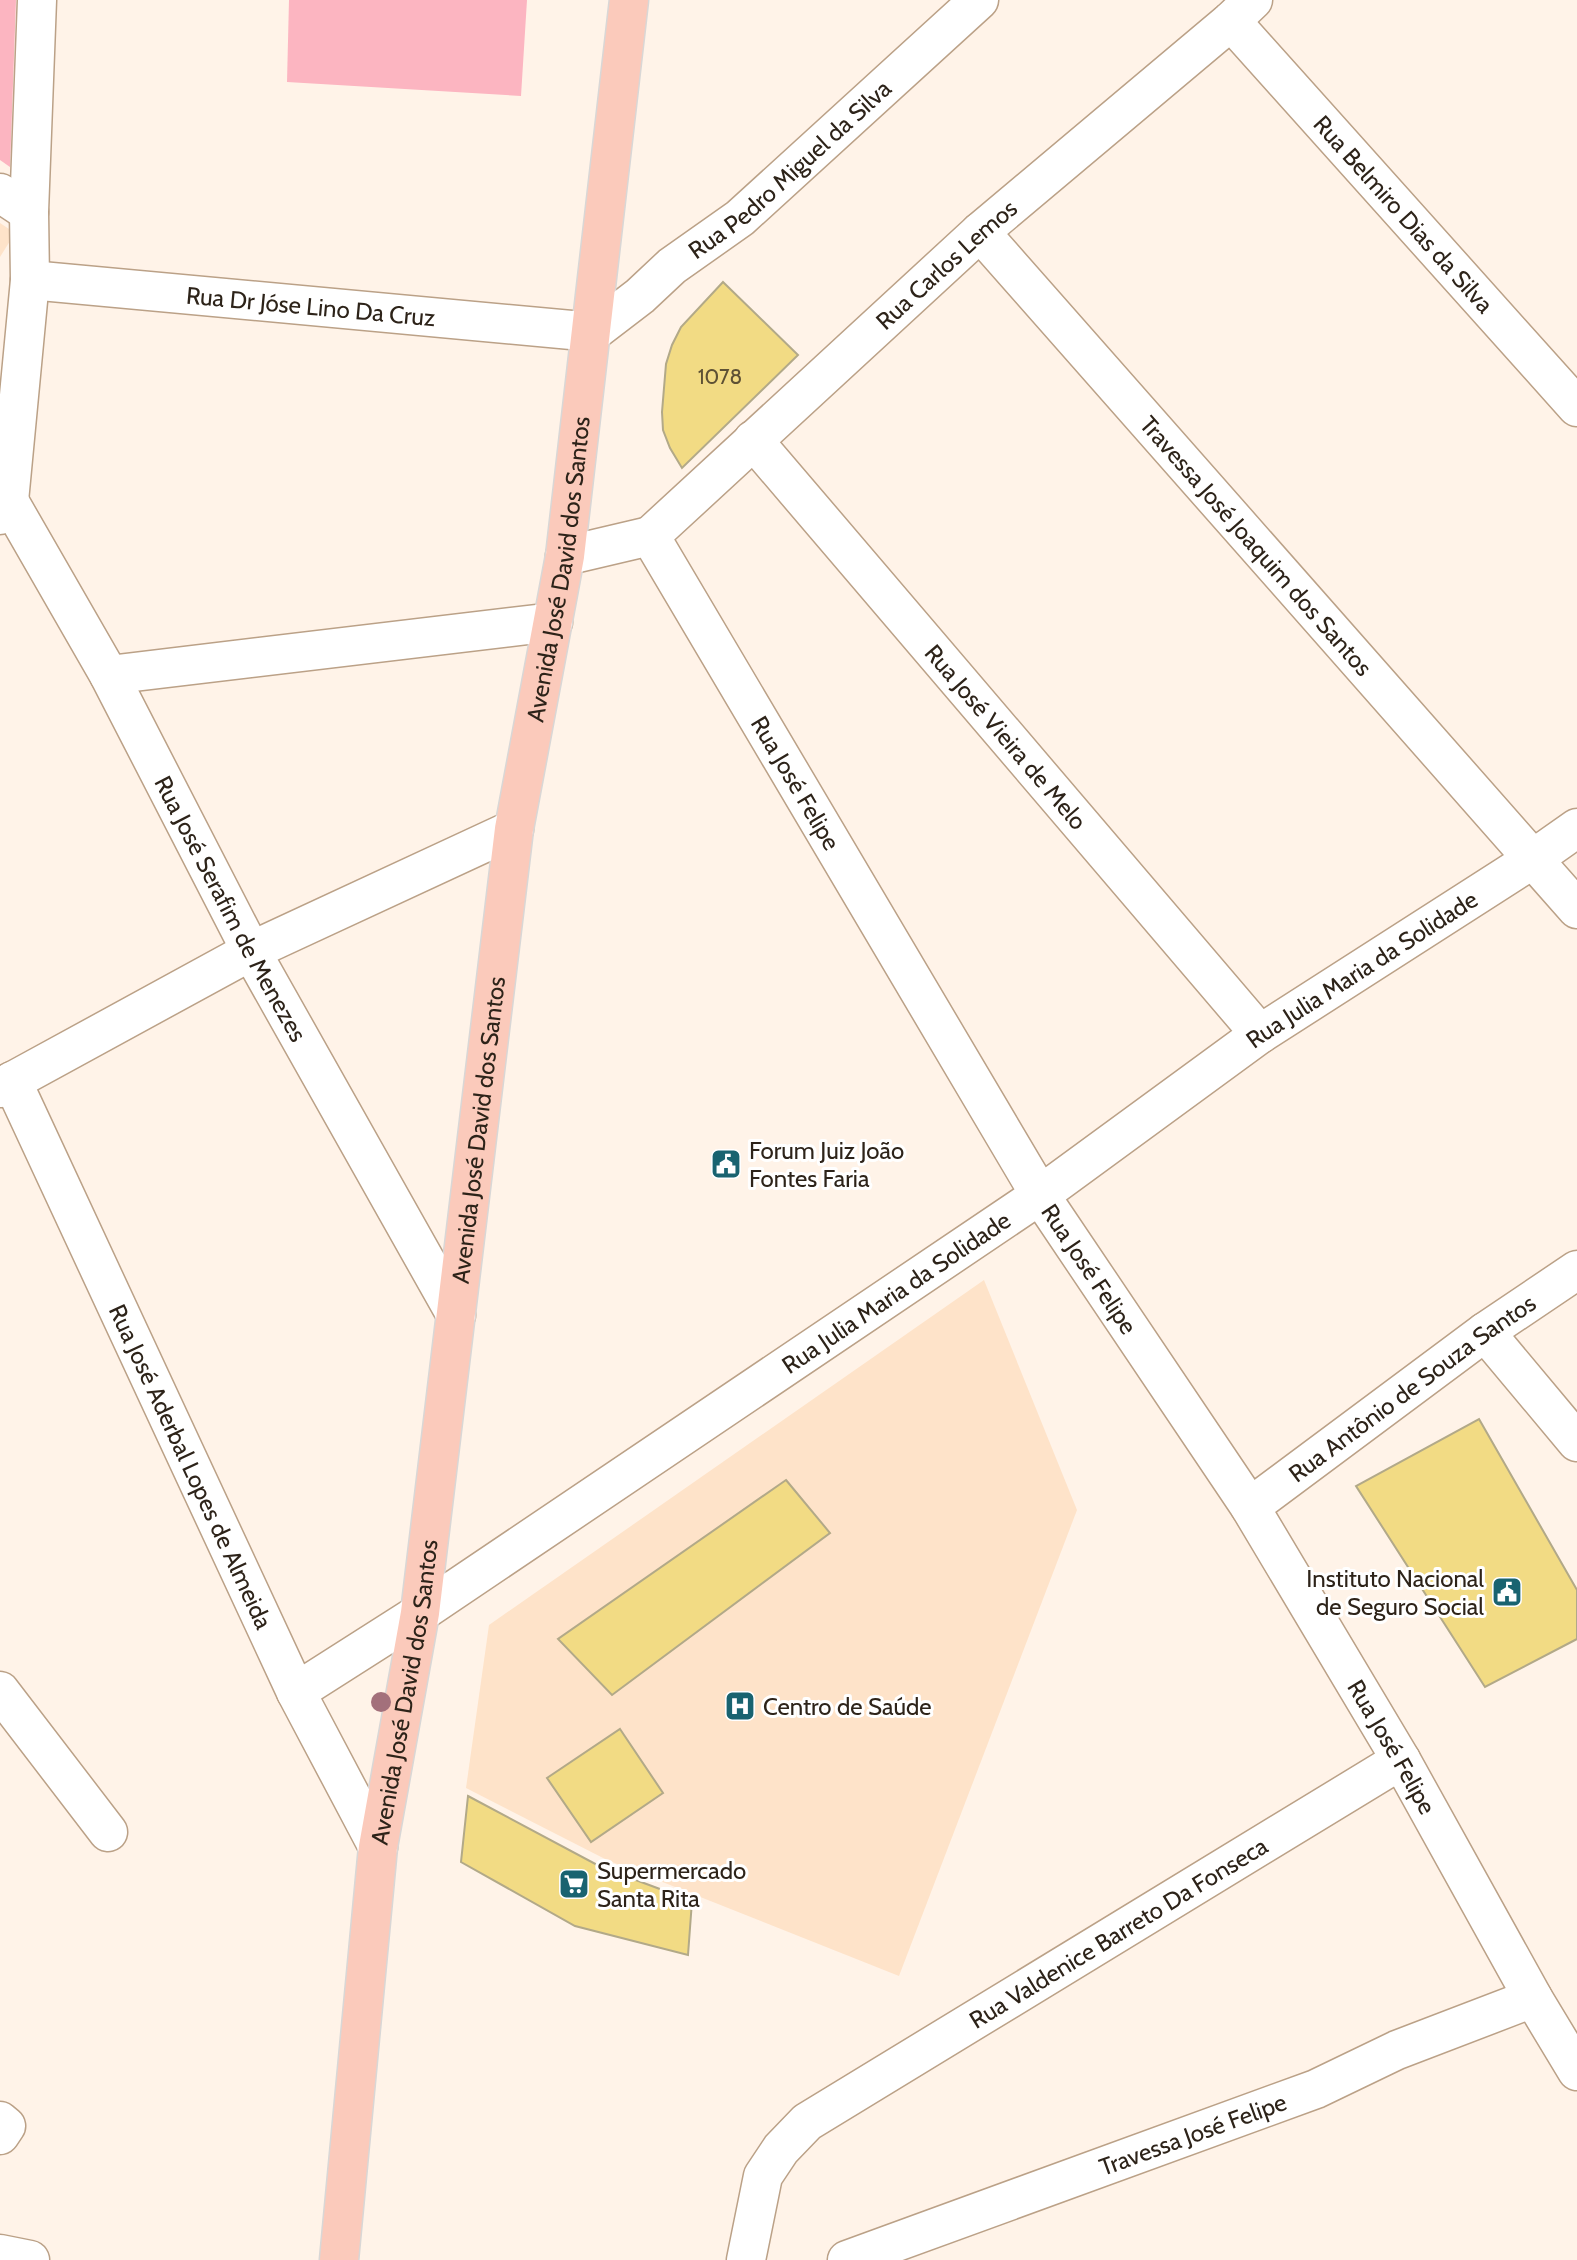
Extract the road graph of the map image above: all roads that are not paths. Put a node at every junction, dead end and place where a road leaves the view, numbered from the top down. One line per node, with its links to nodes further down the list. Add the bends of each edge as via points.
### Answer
1 (37, 0): 5 (street)
2 (629, 0): 8 (main road, Avenida José David dos Santos)
3 (979, 0): 8 (street, Rua Pedro Miguel da Silva, via 740,218 672,266)
4 (1242, 10): 6 (street, Rua Carlos Lemos); 9 (street, Rua Belmiro Dias da Silva)
5 (15, 203): 7 (street)
6 (980, 232): 10 (street, Rua Carlos Lemos); 18 (street, Travessa José Joaquim dos Santos)
7 (30, 280): 8 (street, Rua Dr Jóse Lino Da Cruz); 11 (street)
8 (593, 332): 13 (main road, Avenida José David dos Santos)
9 (1577, 407)
10 (753, 440): 12 (street, Rua Carlos Lemos); 21 (street, Rua José Vieira de Melo)
11 (4, 508): 15 (street, Rua José Serafim de Menezes)
12 (650, 536): 13 (street); 23 (street, Rua José Felipe)
13 (565, 556): 14 (main road, Avenida José David dos Santos)
14 (553, 622): 15 (street); 17 (main road, Avenida José David dos Santos)
15 (109, 675): 20 (street, Rua José Serafim de Menezes)
16 (1577, 828): 18 (street, Rua Julia Maria da Solidade)
17 (514, 829): 20 (street); 25 (main road, Avenida José David dos Santos)
18 (1532, 859): 19 (street, Travessa José Joaquim dos Santos); 21 (street, Rua Julia Maria da Solidade)
19 (1577, 909)
20 (251, 951): 22 (street); 25 (street, Rua José Serafim de Menezes)
21 (1260, 1034): 23 (street, Rua Julia Maria da Solidade)
22 (6, 1085): 31 (street, Rua José Aderbal Lopes de Almeida)
23 (1040, 1195): 28 (street, Rua José Felipe); 29 (street, Rua Julia Maria da Solidade)
24 (1577, 1270): 26 (street, Rua Antônio de Souza Santos)
25 (456, 1315): 29 (main road, Avenida José David dos Santos)
26 (1485, 1332): 27 (street); 28 (street, Rua Antônio de Souza Santos)
27 (1577, 1441)
28 (1250, 1507): 32 (street, Rua José Felipe)
29 (420, 1613): 31 (street, Rua Julia Maria da Solidade); 34 (main road, Avenida José David dos Santos)
30 (0, 1691): 33 (street)
31 (296, 1692): 34 (street, Rua José Aderbal Lopes de Almeida)
32 (1401, 1760): 35 (street, Rua José Felipe); 42 (street, Rua Valdenice Barreto Da Fonseca, via 807,2122 763,2176)
33 (108, 1832)
34 (378, 1847): 41 (main road, Avenida José David dos Santos)
35 (1533, 1998): 36 (street, Rua José Felipe); 43 (street, Travessa José Felipe, via 1397,2050 1316,2089)
36 (1577, 2071)
37 (0, 2121): 38 (street, via 6,2126)
38 (0, 2135)
39 (0, 2253): 40 (street)
40 (30, 2260)
41 (339, 2260)
42 (746, 2260)
43 (847, 2260)

